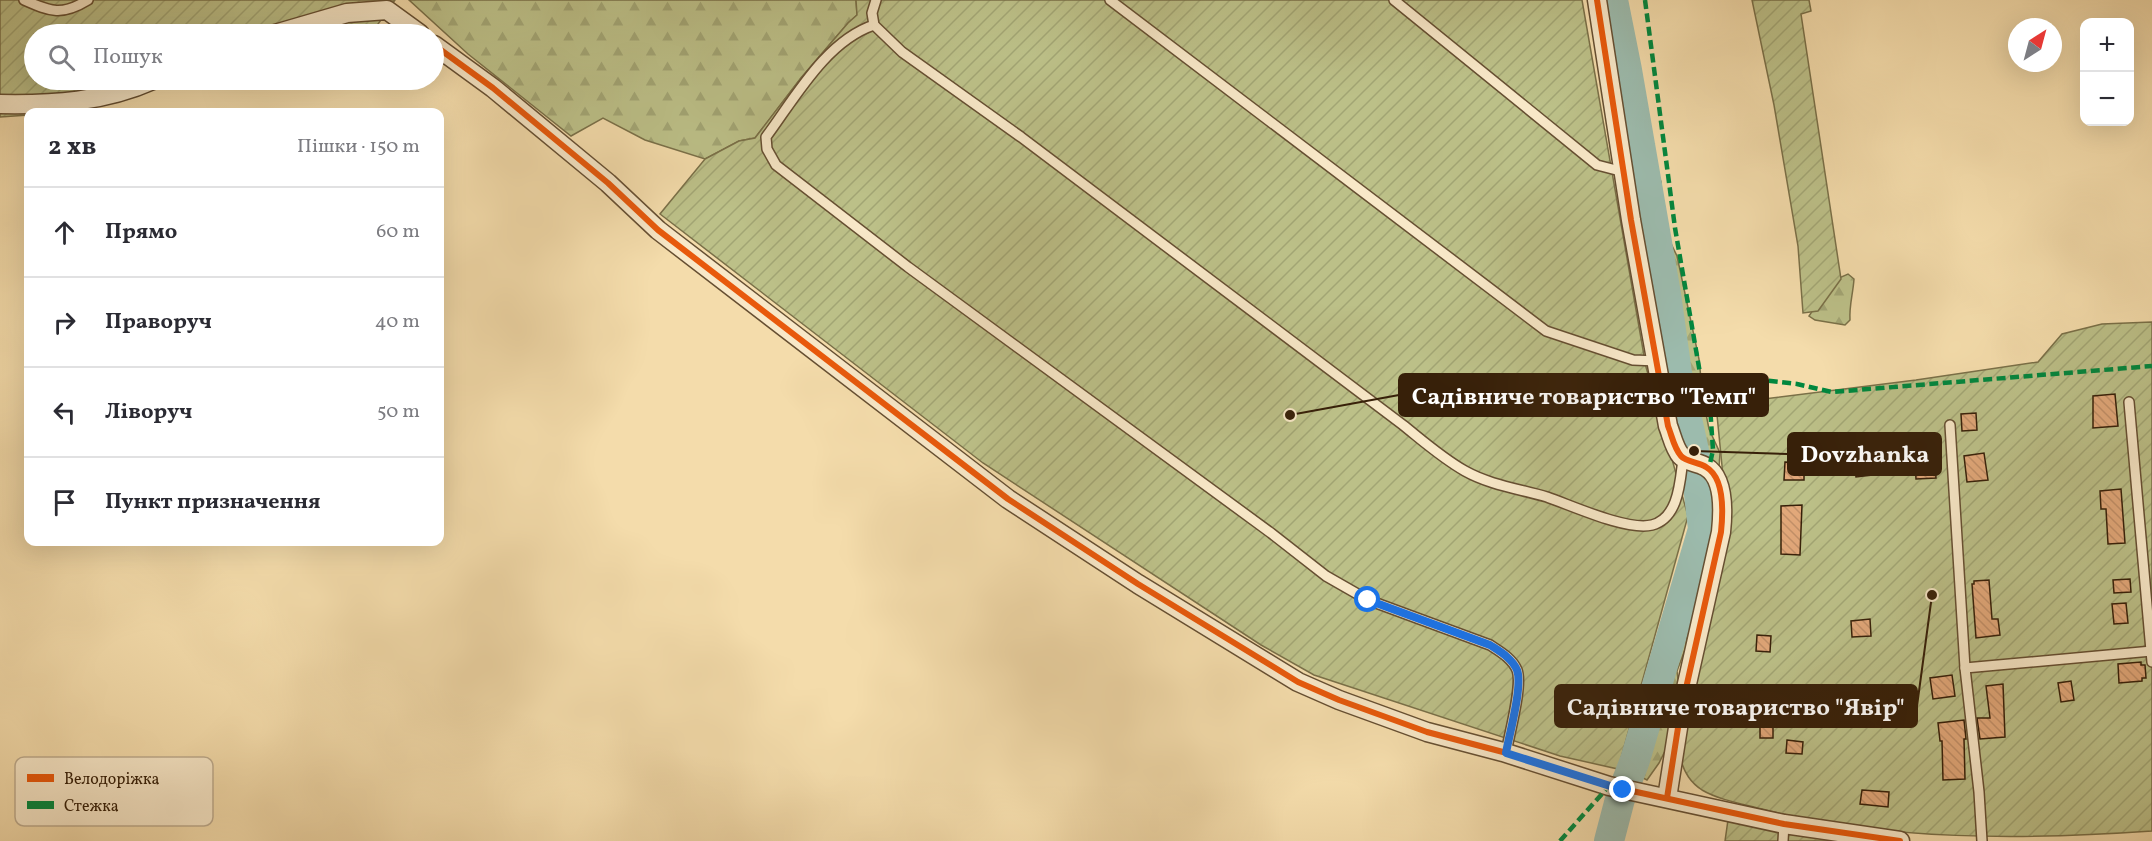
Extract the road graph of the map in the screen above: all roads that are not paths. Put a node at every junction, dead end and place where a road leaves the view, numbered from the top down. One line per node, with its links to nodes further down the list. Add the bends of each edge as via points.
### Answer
1 (24, 0): 2 (lane, via 49,11 68,11)
2 (88, 0)
3 (876, 0): 10 (lane)
4 (1110, 0): 15 (lane, via 1546,331 1633,360)
5 (1394, 0): 14 (lane, via 1597,165)
6 (1597, 0): 14 (street)
7 (387, 5): 8 (street); 9 (street)
8 (309, 24)
9 (409, 24)
10 (874, 25): 18 (lane, via 902,52 1434,451 1466,471 1635,526 1654,525 1670,513); 22 (lane, via 851,34 838,45 766,137 776,165 1326,576 1368,600 1490,645 1505,655 1517,670 1518,688)
11 (444, 52): 22 (street, via 493,87 658,230 1033,516 1298,682 1427,732)
12 (125, 90): 13 (street, via 40,105)
13 (0, 104)
14 (1624, 172): 15 (street)
15 (1657, 361): 18 (street, via 1676,450)
16 (2129, 402): 19 (lane)
17 (1950, 425): 21 (lane)
18 (1691, 461): 23 (street, via 1708,468 1717,481 1723,508)
19 (2151, 651): 20 (lane); 21 (lane)
20 (2152, 662)
21 (1965, 668): 26 (lane)
22 (1506, 753): 23 (street, via 1609,786)
23 (1667, 798): 24 (street)
24 (1783, 832): 25 (street)
25 (1900, 841)
26 (1982, 841)

